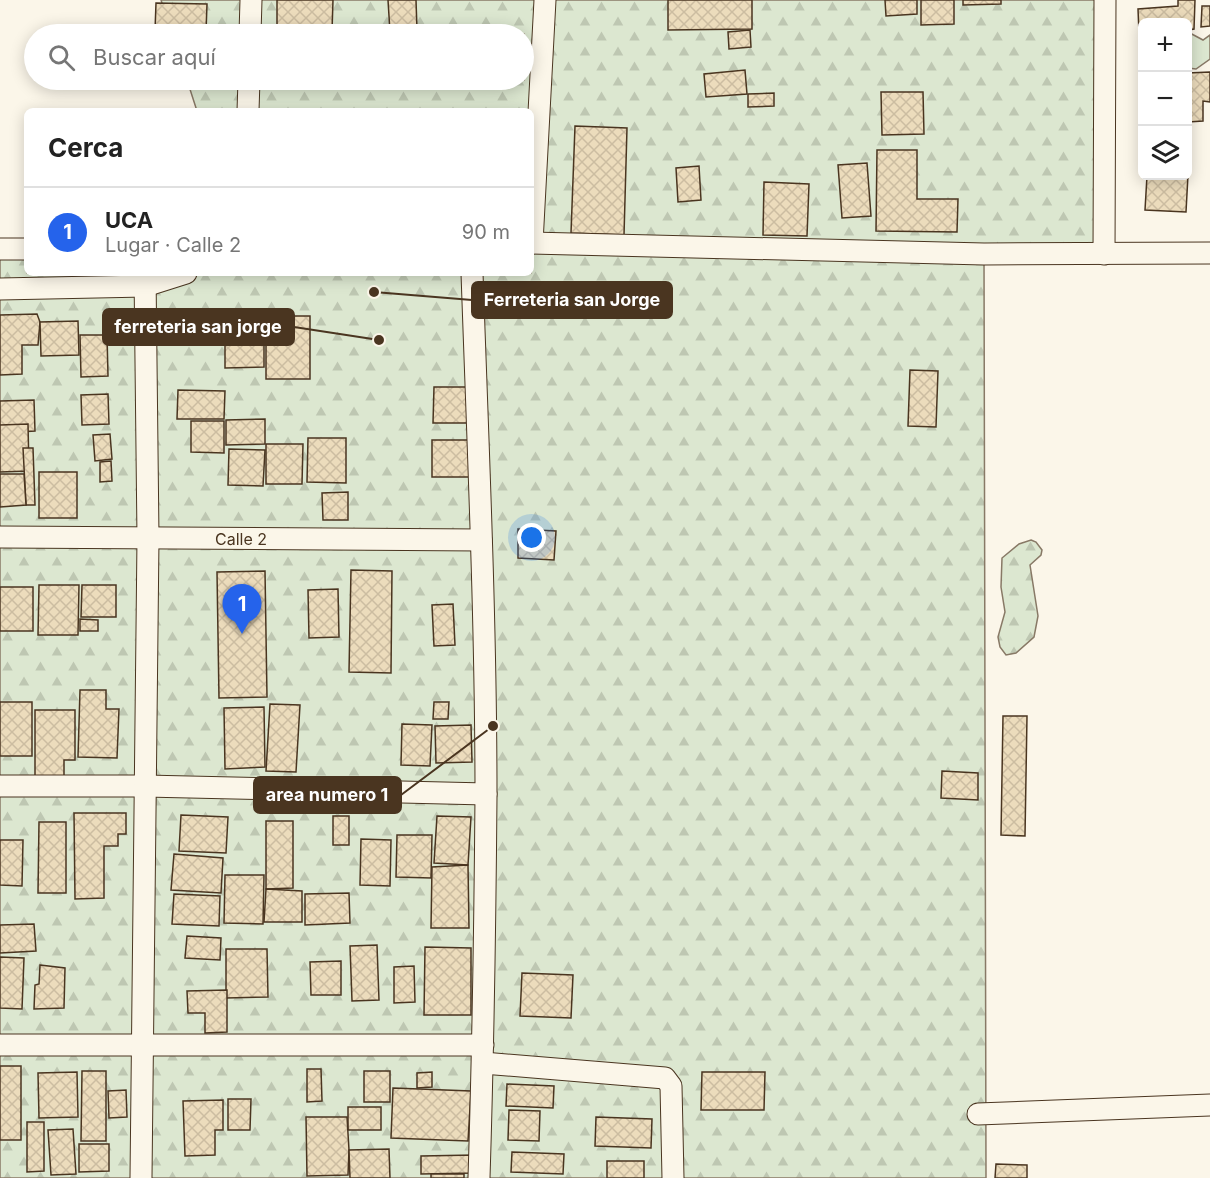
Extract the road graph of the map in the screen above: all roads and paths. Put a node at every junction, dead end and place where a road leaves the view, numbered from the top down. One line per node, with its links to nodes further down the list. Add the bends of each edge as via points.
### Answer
1 (251, 0): 4 (street)
2 (545, 0): 7 (street)
3 (1106, 0): 12 (street)
4 (250, 24)
5 (249, 90): 6 (street)
6 (248, 108)
7 (534, 206)
8 (534, 243): 12 (street)
9 (0, 249): 10 (street)
10 (24, 249)
11 (1210, 253): 12 (street)
12 (1104, 254)
13 (168, 276): 15 (street)
14 (472, 276): 19 (street)
15 (145, 280): 16 (street); 18 (street)
16 (0, 289)
17 (0, 537): 18 (street, Calle 2)
18 (148, 538): 19 (street, Calle 2); 21 (street)
19 (481, 540): 22 (street)
20 (0, 786): 21 (street)
21 (145, 786): 22 (street); 24 (street)
22 (486, 794): 25 (street)
23 (0, 1045): 24 (street)
24 (142, 1045): 25 (street); 28 (street)
25 (483, 1054): 29 (street); 30 (street, via 665,1078 671,1086)
26 (1210, 1105): 27 (street)
27 (978, 1114)
28 (141, 1178)
29 (479, 1178)
30 (673, 1178)

